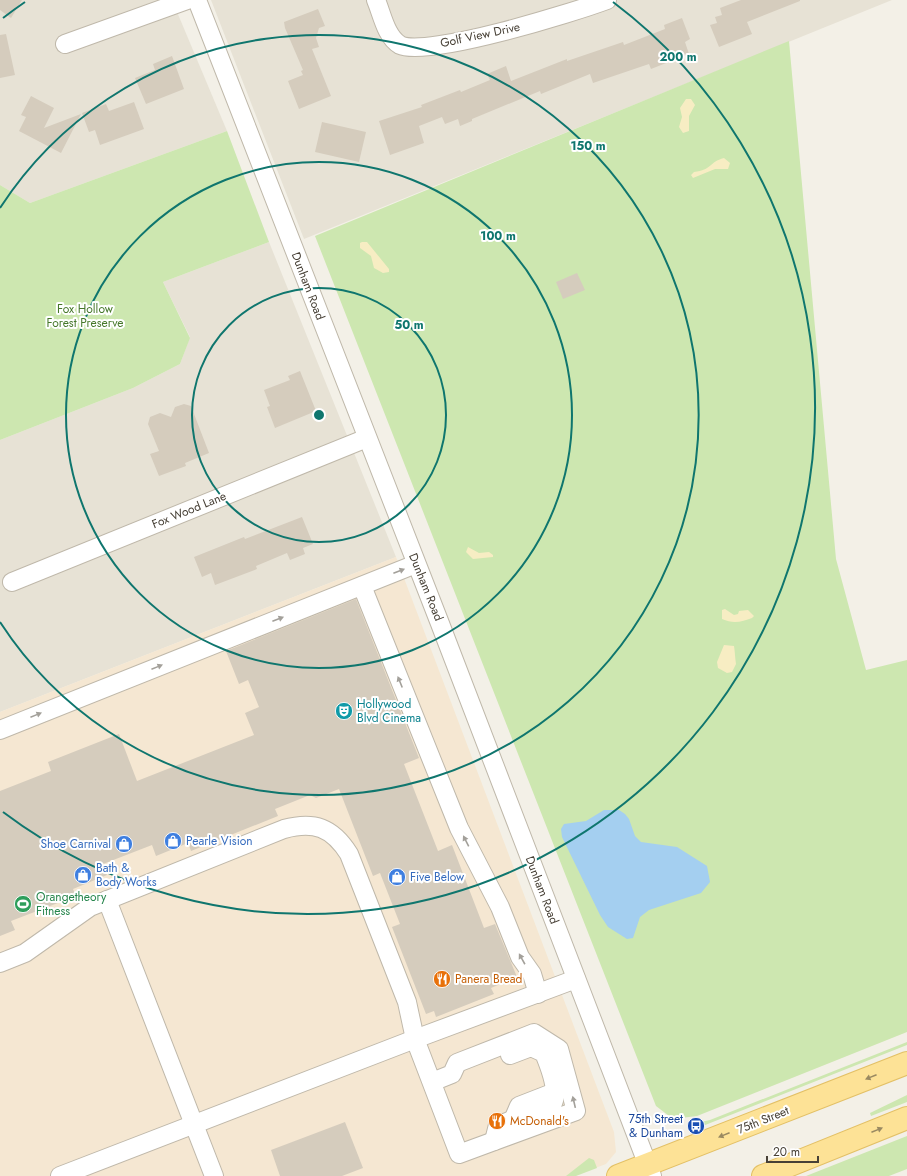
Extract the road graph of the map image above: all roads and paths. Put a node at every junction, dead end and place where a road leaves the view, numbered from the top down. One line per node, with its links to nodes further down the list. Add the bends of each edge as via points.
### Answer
1 (187, 0): 5 (street)
2 (196, 0): 6 (street, Dunham Road)
3 (376, 0): 4 (street, Golf View Drive, via 394,41 419,48 523,26)
4 (607, 0)
5 (65, 44)
6 (367, 438): 7 (street, Dunham Road); 8 (street, Fox Wood Lane)
7 (416, 564): 9 (street, one-way to 7); 13 (street, Dunham Road)
8 (12, 582)
9 (362, 586): 10 (street, one-way to 9); 14 (street, one-way to 9, via 532,974 520,958 500,906 459,828)
10 (0, 730)
11 (107, 900): 12 (street, via 90,907 25,953); 15 (street, via 284,829 299,825 329,831 341,841 349,854 407,1002); 20 (street)
12 (0, 963)
13 (576, 980): 14 (street); 22 (street, Dunham Road)
14 (538, 994): 15 (street)
15 (415, 1039): 18 (street); 20 (street)
16 (907, 1063): 22 (main road, 75th Street, one-way to 22)
17 (452, 1074): 18 (street); 21 (street, via 465,1072 531,1047 544,1053 551,1070 554,1102 548,1111 526,1120 513,1120 498,1125); 21 (street, one-way to 17, via 576,1110 559,1050 534,1033 457,1064)
18 (432, 1082): 21 (street, via 459,1154)
19 (907, 1118): 26 (main road, one-way to 19)
20 (194, 1124): 23 (street); 24 (street)
21 (494, 1141)
22 (649, 1170): 25 (main road, 75th Street)
23 (60, 1176)
24 (214, 1176)
25 (618, 1176)
26 (763, 1176)

